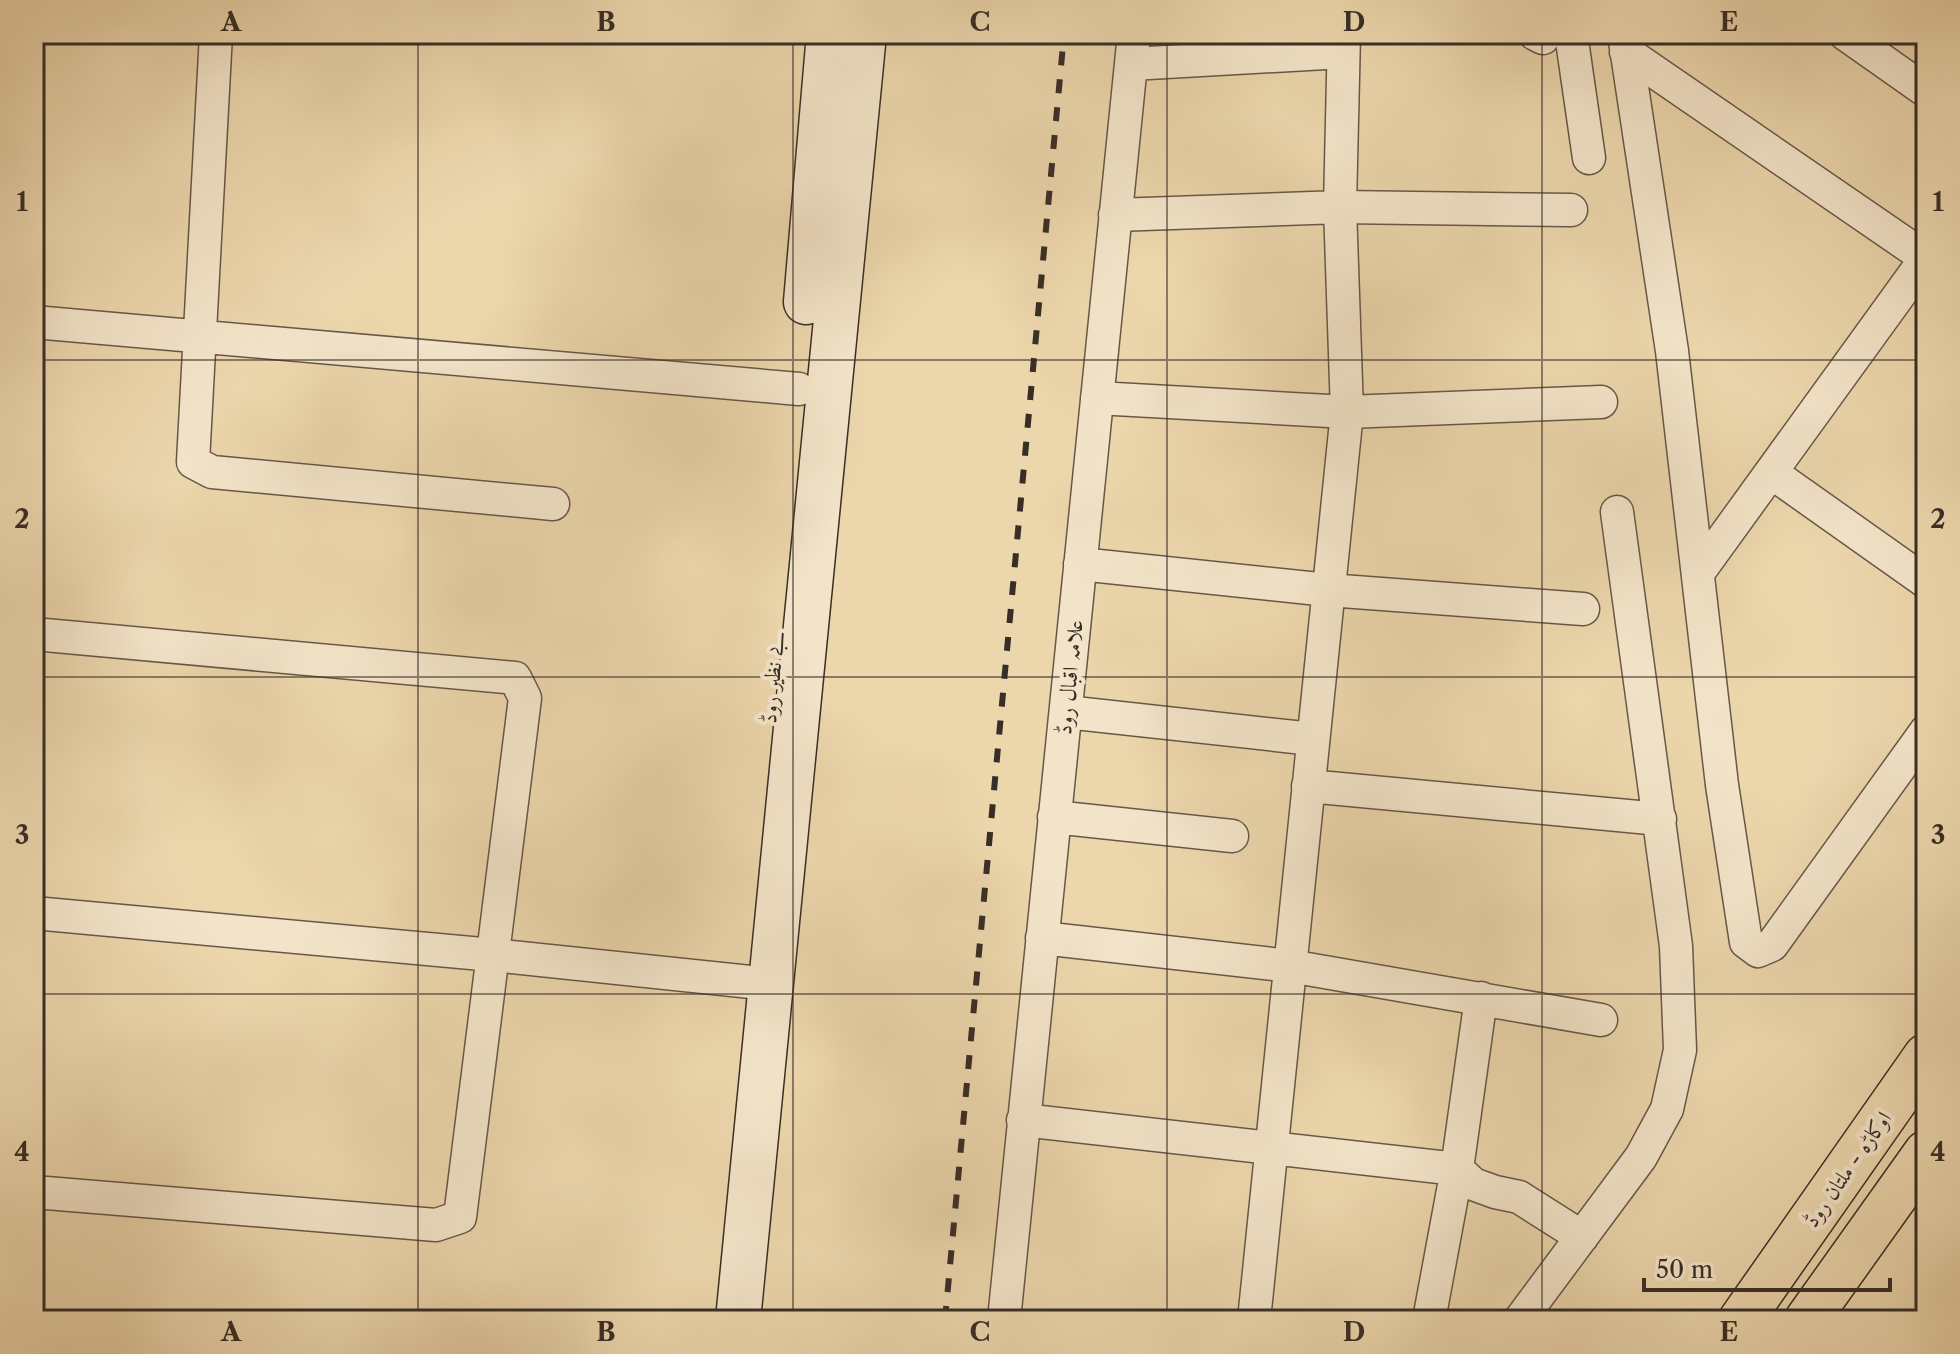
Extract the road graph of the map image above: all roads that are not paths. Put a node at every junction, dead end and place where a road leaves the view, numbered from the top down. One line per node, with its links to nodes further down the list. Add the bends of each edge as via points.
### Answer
1 (216, 34): 15 (street)
2 (1845, 34): 8 (street)
3 (842, 35): 16 (main road, بے نظیر روڈ); 40 (main road)
4 (1550, 35): 9 (street)
5 (1343, 43): 7 (street); 10 (street)
6 (1625, 43): 13 (street); 24 (street, via 1672,351)
7 (1132, 49): 12 (street, علامہ اقبال روڈ)
8 (1926, 91)
9 (1589, 158)
10 (1340, 207): 11 (street); 12 (street); 19 (street)
11 (1571, 210)
12 (1115, 215): 17 (street, علامہ اقبال روڈ)
13 (1926, 258): 20 (street)
14 (34, 322): 15 (street)
15 (200, 337): 16 (street); 21 (street, via 193,462 212,472)
16 (799, 389): 40 (main road, بے نظیر روڈ)
17 (1097, 398): 19 (street); 23 (street, علامہ اقبال روڈ)
18 (1601, 402): 19 (street)
19 (1347, 412): 26 (street)
20 (1772, 473): 24 (street); 25 (street)
21 (553, 504)
22 (1617, 512): 34 (street)
23 (1080, 564): 26 (street); 29 (street, علامہ اقبال روڈ)
24 (1698, 573): 30 (street, via 1746,942 1758,951 1772,945)
25 (1926, 582)
26 (1328, 590): 27 (street); 31 (street)
27 (1583, 609)
28 (34, 634): 38 (street, via 515,678 525,698)
29 (1066, 712): 31 (street); 33 (street, علامہ اقبال روڈ)
30 (1926, 731)
31 (1313, 739): 32 (street)
32 (1308, 786): 34 (street); 39 (street)
33 (1054, 817): 35 (street); 37 (street, علامہ اقبال روڈ)
34 (1660, 819): 49 (street, via 1676,946 1680,1050 1667,1109 1641,1157)
35 (1232, 836)
36 (34, 913): 38 (street)
37 (1042, 938): 39 (street); 44 (street, علامہ اقبال روڈ)
38 (493, 955): 40 (street); 48 (street, via 460,1217 436,1225)
39 (1290, 966): 41 (street); 45 (street)
40 (757, 984): 50 (main road, بے نظیر روڈ); 51 (main road)
41 (1481, 998): 42 (street); 47 (street)
42 (1601, 1020)
43 (1926, 1056): 56 (main road, اوکاڑہ - ملتان روڈ)
44 (1023, 1120): 45 (street); 52 (street, علامہ اقبال روڈ)
45 (1271, 1150): 47 (street); 53 (street)
46 (1926, 1153): 57 (main road)
47 (1457, 1169): 49 (street, via 1473,1184 1519,1197); 54 (street)
48 (34, 1192)
49 (1582, 1237): 55 (street)
50 (708, 1320)
51 (738, 1320)
52 (1004, 1320)
53 (1254, 1320)
54 (1429, 1320)
55 (1520, 1320)
56 (1741, 1320)
57 (1807, 1320)

